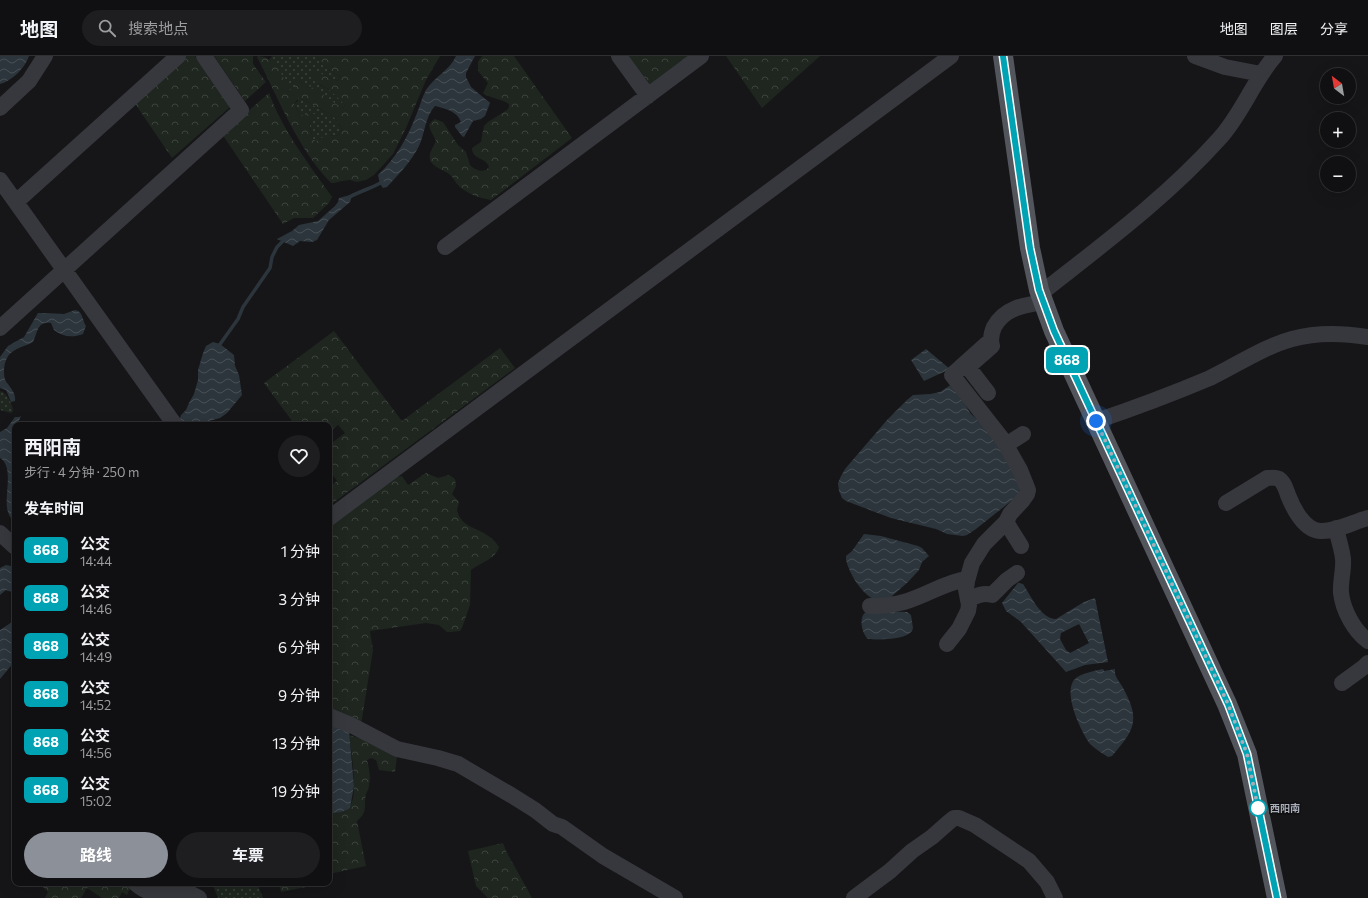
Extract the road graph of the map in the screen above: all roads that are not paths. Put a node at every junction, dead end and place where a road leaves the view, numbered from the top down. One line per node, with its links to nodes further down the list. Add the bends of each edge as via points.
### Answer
1 (45, 56): 12 (street, via 29,81)
2 (178, 56): 14 (street)
3 (204, 56): 16 (street, via 241,110)
4 (619, 56): 11 (street)
5 (701, 56): 11 (street)
6 (951, 56): 27 (street)
7 (1003, 56): 17 (main road, via 1030,248)
8 (1196, 56): 10 (street)
9 (1275, 56): 10 (street)
10 (1261, 74): 17 (street, via 1235,118 1194,165 1162,196)
11 (648, 96): 15 (street)
12 (0, 108)
13 (0, 180): 14 (street)
14 (16, 202): 16 (street)
15 (445, 247)
16 (64, 270): 18 (street); 23 (street)
17 (1042, 298): 20 (street, via 1006,313 995,325); 22 (main road, via 1054,331)
18 (0, 328)
19 (1368, 336): 22 (street, via 1340,333 1307,336 1276,344 1212,377 1163,398)
20 (991, 340): 21 (street, via 992,346 968,366); 25 (street, via 952,375)
21 (988, 393)
22 (1096, 421): 46 (main road, via 1228,704 1247,754)
23 (173, 422)
24 (1023, 434): 25 (street)
25 (1006, 445): 29 (street, via 1026,481 1028,490)
26 (1226, 503): 30 (street, via 1267,478 1278,478 1283,482 1296,512 1312,530)
27 (332, 516)
28 (1368, 518): 30 (street)
29 (1006, 522): 33 (street); 35 (street, via 984,544 972,563)
30 (1336, 528): 38 (street, via 1343,558 1341,592 1348,615 1358,633)
31 (0, 533): 32 (street)
32 (12, 544)
33 (1020, 546)
34 (1016, 573): 36 (street, via 992,595 981,594)
35 (967, 579): 36 (street); 37 (street, via 952,582 904,602)
36 (968, 600): 39 (street, via 968,612)
37 (870, 606)
38 (1368, 641)
39 (947, 644)
40 (1368, 662): 41 (street)
41 (1342, 683)
42 (332, 717): 48 (street, via 397,749 458,764 511,794 603,856)
43 (139, 886): 45 (street)
44 (171, 887): 45 (street)
45 (155, 893): 47 (street, via 191,894)
46 (1275, 896)
47 (199, 898)
48 (675, 898)
49 (854, 898): 50 (street, via 954,818 975,825 1029,861 1047,882)
50 (1055, 898)

